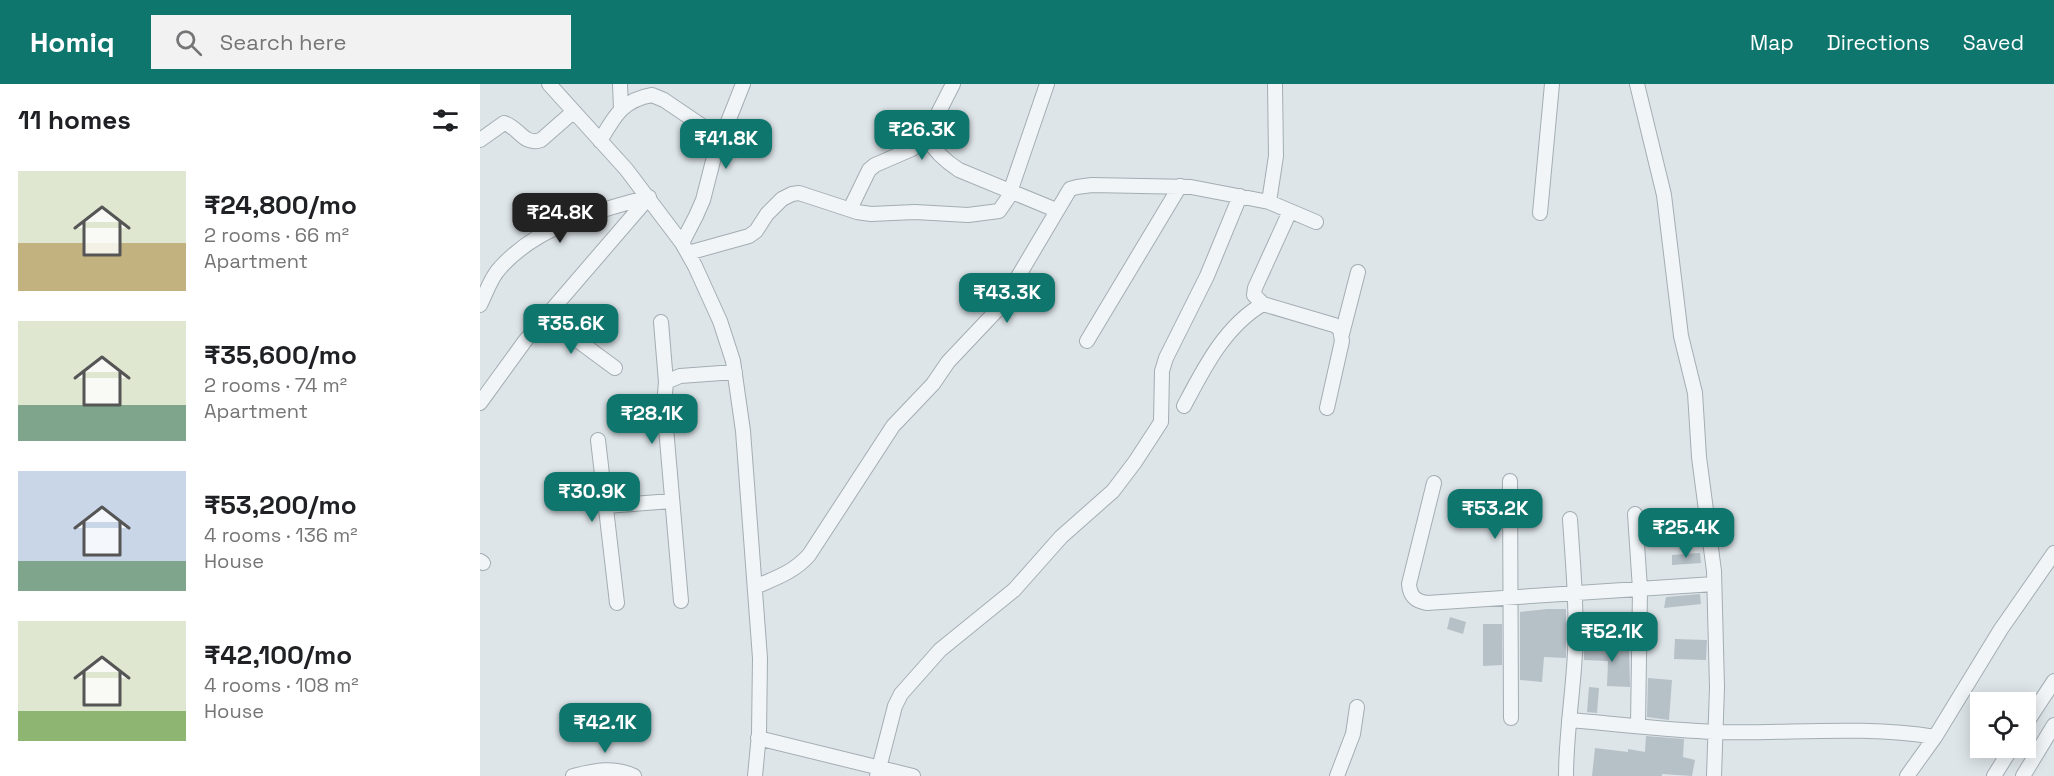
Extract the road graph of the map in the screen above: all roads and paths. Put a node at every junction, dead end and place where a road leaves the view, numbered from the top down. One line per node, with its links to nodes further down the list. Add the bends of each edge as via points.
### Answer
1 (549, 84): 10 (street)
2 (620, 84): 9 (street)
3 (743, 84): 12 (street)
4 (953, 84): 11 (street)
5 (1047, 84): 16 (street)
6 (1275, 84): 19 (street, via 1276,156)
7 (1552, 84): 23 (street)
8 (1637, 84): 47 (street, via 1664,195 1681,336 1695,393)
9 (621, 109): 12 (street, via 645,96 657,96); 14 (street)
10 (573, 112): 13 (street, via 535,142 524,139 504,123); 14 (street)
11 (926, 137): 16 (street, via 946,162); 20 (street, via 912,149 869,170)
12 (720, 138): 25 (street)
13 (480, 140)
14 (600, 141): 18 (street)
15 (1180, 186): 17 (street); 21 (street, via 1077,186 1066,194); 32 (street)
16 (1010, 191): 20 (street, via 999,211 968,215 871,214); 21 (street)
17 (1240, 196): 19 (street); 65 (street, via 1207,276 1166,358 1161,422 1156,431 1107,497 1061,537 1003,600 940,650 902,694 895,706)
18 (649, 197): 25 (street); 28 (street, via 588,213 531,241 499,269); 29 (street)
19 (1269, 202): 22 (street)
20 (850, 209): 25 (street, via 808,194 792,194 773,207 749,236)
21 (1056, 210): 48 (street, via 1000,307 893,426 809,555 800,566)
22 (1290, 211): 24 (street); 27 (street, via 1255,288 1254,295)
23 (1540, 213)
24 (1316, 222)
25 (685, 248): 34 (street, via 720,321)
26 (1358, 272): 31 (street)
27 (1263, 304): 31 (street, via 1334,326); 37 (street, via 1226,339)
28 (480, 305)
29 (546, 317): 33 (street); 36 (street)
30 (662, 322): 35 (street)
31 (1342, 334): 38 (street)
32 (1088, 341)
33 (615, 368)
34 (735, 372): 35 (street, via 680,376); 48 (street)
35 (666, 382): 42 (street, via 664,405)
36 (480, 403)
37 (1184, 406)
38 (1327, 408)
39 (598, 440): 43 (street)
40 (1510, 481): 51 (street)
41 (1434, 483): 51 (street, via 1409,584 1414,597 1427,603)
42 (672, 501): 43 (street); 52 (street)
43 (606, 506): 53 (street)
44 (1635, 514): 49 (street)
45 (1570, 519): 50 (street)
46 (2054, 553): 63 (street, via 2001,629)
47 (1714, 584): 49 (street); 61 (street)
48 (755, 587): 62 (street, via 760,658)
49 (1640, 589): 50 (street); 59 (street)
50 (1575, 594): 51 (street); 58 (street)
51 (1512, 597): 57 (street)
52 (681, 601)
53 (617, 603)
54 (2054, 681): 56 (street)
55 (1357, 707): 70 (street, via 1353,734)
56 (2036, 708)
57 (1511, 718)
58 (1569, 720): 59 (street); 71 (street)
59 (1638, 725): 61 (street)
60 (2054, 725): 75 (street)
61 (1716, 732): 63 (street, via 1869,730); 72 (street)
62 (758, 738): 65 (street); 68 (street)
63 (1935, 738): 73 (street)
64 (2005, 758): 74 (street)
65 (878, 772): 69 (street)
66 (579, 775): 67 (street, via 615,770)
67 (634, 776)
68 (755, 776)
69 (913, 776)
70 (1336, 776)
71 (1566, 776)
72 (1714, 776)
73 (1906, 776)
74 (1994, 776)
75 (2023, 776)

